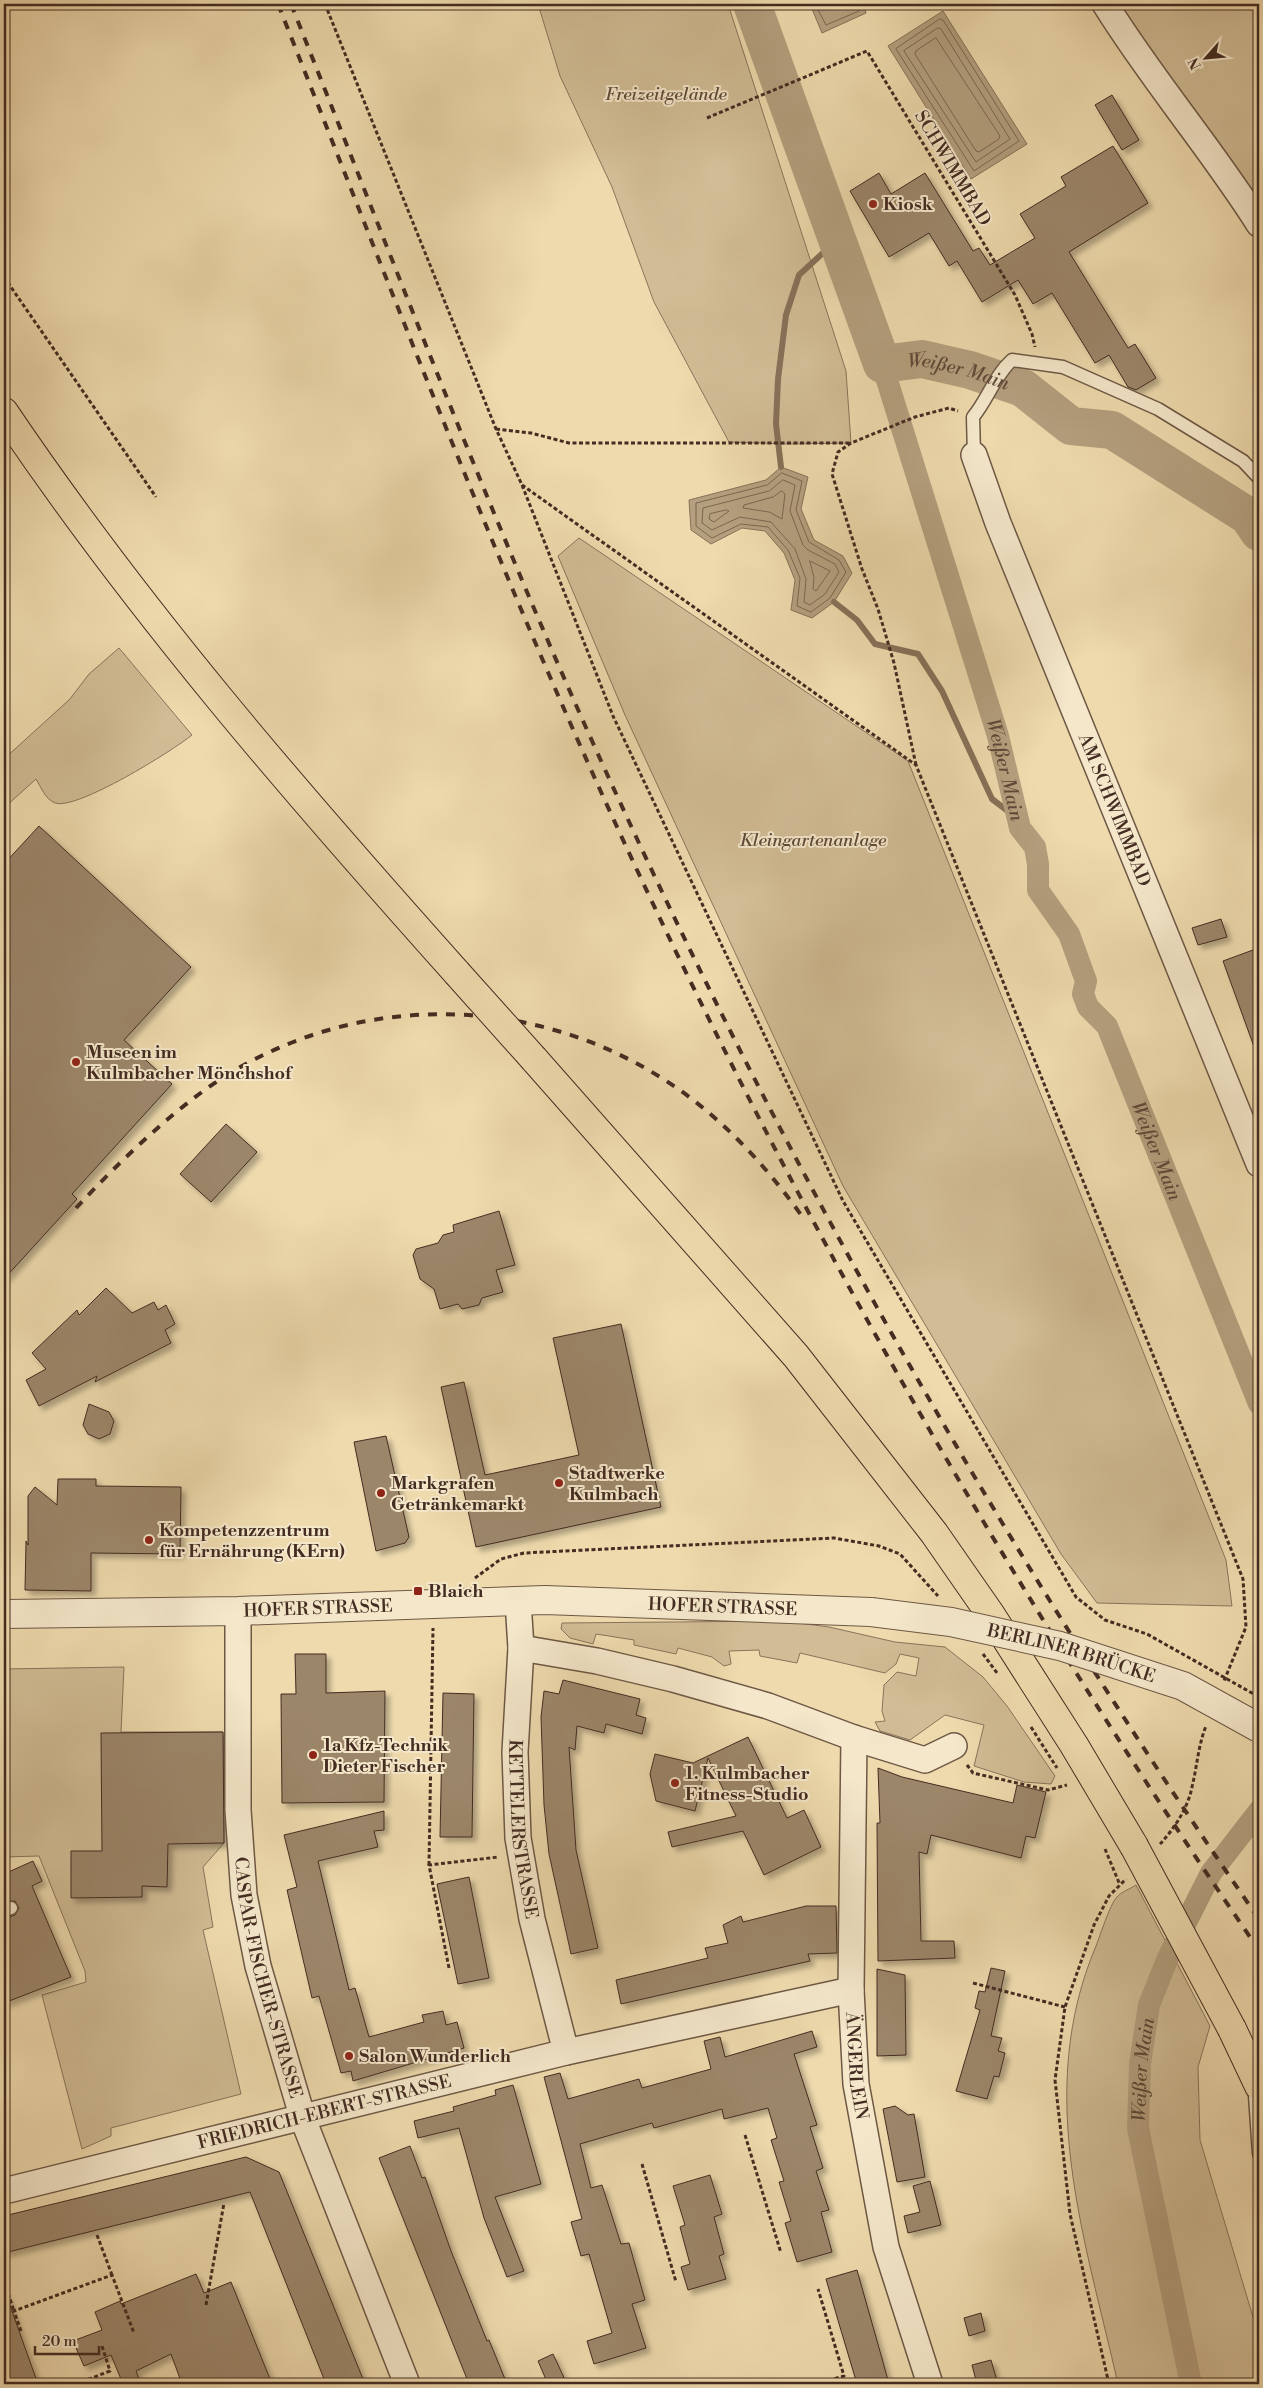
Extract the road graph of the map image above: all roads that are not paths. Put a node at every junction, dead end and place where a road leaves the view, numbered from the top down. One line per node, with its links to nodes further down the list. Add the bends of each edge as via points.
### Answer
1 (1105, 4): 2 (street, via 1132,48 1235,185)
2 (1259, 224)
3 (4, 412): 17 (highway, bridge, via 60,495 260,750 796,1356 934,1533 1144,1848)
4 (974, 456): 5 (lane, via 972,417 985,402 1002,368 1012,360 1063,367 1158,409 1243,461); 6 (street, AM SCHWIMMBAD, via 998,523)
5 (1259, 478)
6 (1259, 1164)
7 (518, 1601): 8 (street, HOFER STRASSE); 9 (street, HOFER STRASSE); 11 (street, KETTELERSTRASSE)
8 (238, 1611): 10 (street, HOFER STRASSE); 18 (street, CASPAR-FISCHER-STRASSE, via 238,1810 244,1894 258,1966)
9 (872, 1612): 12 (street, BERLINER BRÜCKE, bridge, via 951,1622 1060,1646 1183,1686)
10 (4, 1614)
11 (521, 1648): 13 (street, via 673,1679 768,1706); 16 (street, KETTELERSTRASSE, via 515,1752 518,1838 532,1919)
12 (1259, 1728)
13 (854, 1738): 14 (street, via 924,1760); 15 (street, ÄNGERLEIN)
14 (954, 1746)
15 (851, 1990): 16 (street, FRIEDRICH-EBERT-STRASSE); 22 (street, ÄNGERLEIN, via 856,2084 886,2247)
16 (566, 2052): 18 (street, FRIEDRICH-EBERT-STRASSE)
17 (1256, 2079): 19 (lane)
18 (303, 2119): 20 (street, FRIEDRICH-EBERT-STRASSE); 21 (street, CASPAR-FISCHER-STRASSE)
19 (1259, 2154)
20 (4, 2191)
21 (407, 2384)
22 (930, 2384)

